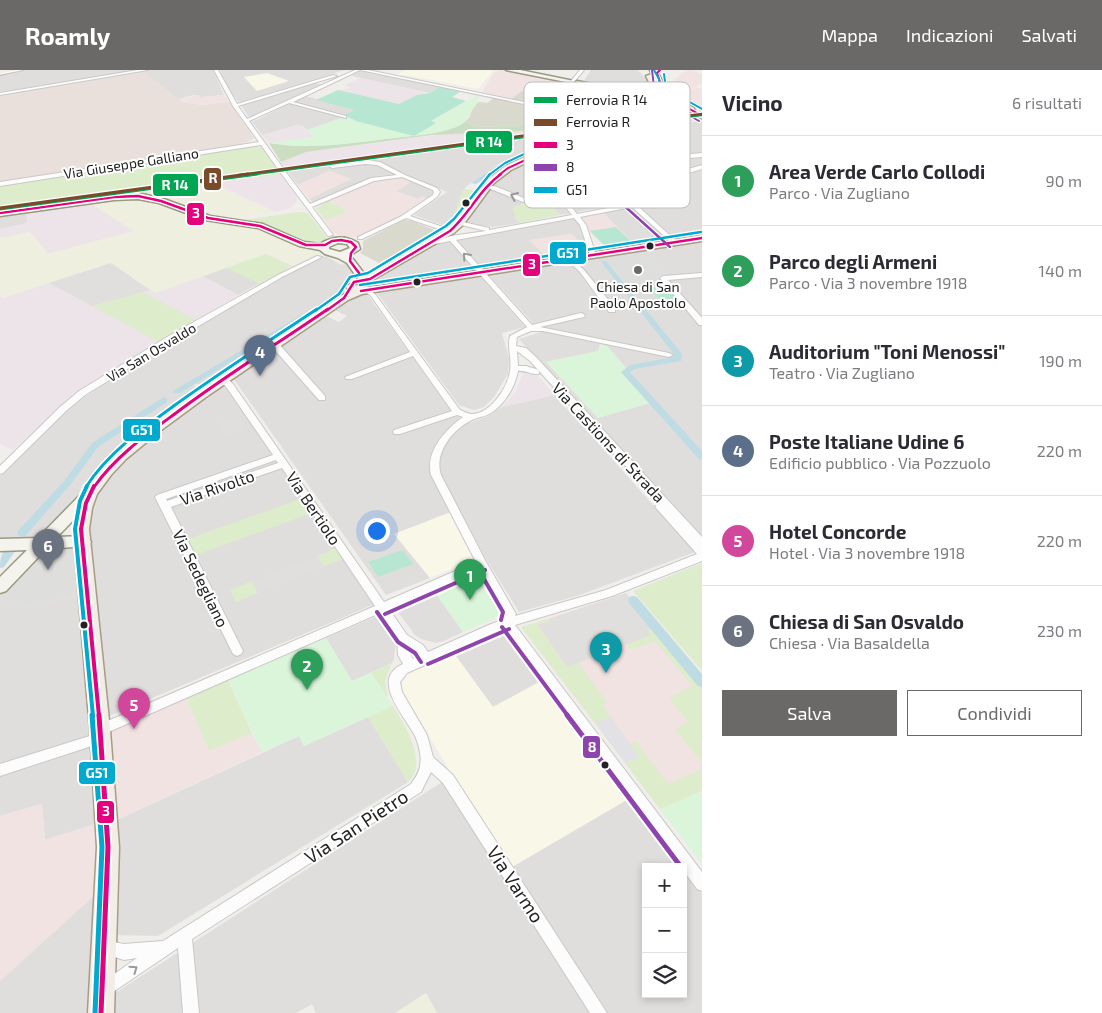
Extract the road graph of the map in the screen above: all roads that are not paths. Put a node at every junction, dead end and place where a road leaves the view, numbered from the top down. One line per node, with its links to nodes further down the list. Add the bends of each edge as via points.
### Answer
1 (12, 70): 11 (main road)
2 (21, 70): 11 (street)
3 (146, 70): 17 (street)
4 (216, 70): 20 (street)
5 (360, 70): 12 (street); 19 (street)
6 (510, 70): 14 (street)
7 (582, 70): 14 (street)
8 (647, 70): 15 (main road)
9 (653, 70): 13 (main road)
10 (660, 70): 13 (main road)
11 (1, 71)
12 (347, 75): 18 (street); 20 (street, via 340,74)
13 (658, 79): 16 (main road)
14 (573, 82)
15 (653, 82)
16 (660, 82)
17 (0, 94)
18 (289, 102): 21 (street); 22 (street)
19 (524, 103)
20 (235, 106): 22 (street)
21 (344, 117)
22 (246, 121): 23 (street)
23 (262, 143): 31 (street, Via Giuseppe Galliano); 34 (street)
24 (524, 160): 32 (main road, via 508,168)
25 (332, 166): 28 (street, via 374,162)
26 (702, 167): 27 (street)
27 (690, 171)
28 (394, 172): 29 (street); 30 (street)
29 (384, 176): 30 (street); 34 (street)
30 (404, 176): 40 (street, via 437,192)
31 (0, 184)
32 (486, 186): 33 (street, one-way to 32); 41 (main road)
33 (524, 200)
34 (308, 207): 46 (street)
35 (570, 208): 39 (street)
36 (617, 208): 39 (street)
37 (637, 208): 45 (street)
38 (0, 213): 46 (street, via 120,196 145,197 208,218 260,226 309,245)
39 (576, 215): 42 (street); 48 (street, via 583,225)
40 (405, 216): 43 (street); 47 (street)
41 (459, 224): 42 (street); 43 (main road)
42 (494, 230): 43 (street)
43 (450, 235): 50 (street, one-way to 43); 52 (main road)
44 (702, 238): 45 (main road)
45 (674, 242): 48 (main road)
46 (328, 248): 47 (street); 47 (street, via 343,240); 70 (street, Via San Osvaldo, via 82,393)
47 (354, 249): 52 (street)
48 (593, 255): 49 (main road)
49 (569, 259): 50 (main road); 53 (street)
50 (482, 274): 52 (main road, via 382,289); 56 (street)
51 (702, 275): 55 (street, via 664,278)
52 (363, 285): 57 (main road); 59 (street)
53 (612, 310)
54 (581, 315): 56 (street)
55 (702, 322)
56 (532, 329): 58 (street, via 514,336); 60 (street)
57 (275, 345): 64 (main road); 65 (street)
58 (514, 352): 61 (street); 62 (street, Via Castions di Strada); 76 (street, Via Castions di Strada, via 525,351)
59 (414, 354): 63 (street); 66 (street)
60 (669, 355)
61 (515, 370): 62 (street, Via Castions di Strada, via 526,368); 67 (street, via 510,386 493,407 480,416)
62 (536, 372): 76 (street, Via Castions di Strada)
63 (349, 378)
64 (223, 379): 69 (street, Via Bertiolo); 71 (main road, via 116,461)
65 (322, 398)
66 (457, 412): 67 (street); 68 (street)
67 (470, 417): 77 (street, via 452,431 438,449 434,470)
68 (397, 432)
69 (282, 460): 72 (street, Via Rivolto, via 160,497); 79 (street, Via Bertiolo)
70 (0, 472)
71 (89, 495): 73 (main road, via 83,515); 74 (street)
72 (165, 506): 82 (street, Via Sedegliano)
73 (83, 542): 74 (street); 85 (main road)
74 (41, 544): 75 (street); 78 (street)
75 (0, 545)
76 (701, 552): 80 (street, via 608,594)
77 (482, 564): 79 (street); 80 (street, via 509,609 511,614)
78 (0, 587)
79 (382, 608): 81 (street, Via Bertiolo); 85 (street)
80 (507, 623): 83 (street); 88 (street)
81 (404, 638): 83 (street, Via Bertiolo, via 419,648); 84 (street, Via Bertiolo, via 404,655)
82 (237, 651)
83 (426, 658): 84 (street)
84 (410, 665): 86 (street, via 395,676 393,685 420,734)
85 (100, 734): 87 (street); 90 (main road, via 108,847)
86 (427, 760): 89 (street, Via San Pietro, via 425,775 408,794); 95 (street, Via Varmo, via 448,779)
87 (0, 770)
88 (702, 884)
89 (184, 935): 91 (street, Via San Pietro); 94 (street)
90 (104, 947): 91 (street, Via San Pietro, via 124,952); 92 (main road)
91 (166, 947): 92 (street, Via San Pietro, one-way to 91)
92 (102, 991): 93 (main road)
93 (101, 1013)
94 (191, 1013)
95 (599, 1013)

